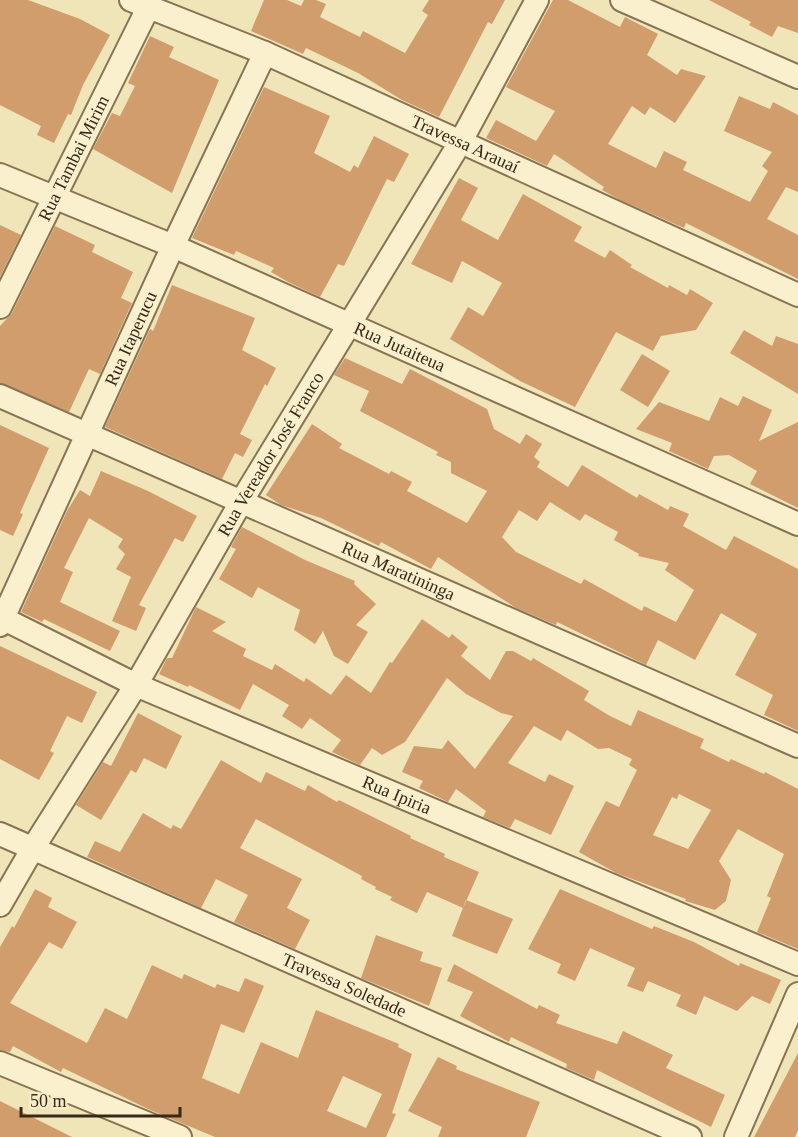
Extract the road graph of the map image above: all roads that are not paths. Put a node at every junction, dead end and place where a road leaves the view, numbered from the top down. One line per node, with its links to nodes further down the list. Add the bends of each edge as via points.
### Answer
1 (537, 0): 6 (street, Rua Vereador José Franco)
2 (622, 0): 5 (street)
3 (140, 4): 4 (street, Travessa Arauaí); 8 (street, Rua Tambai Mirim)
4 (265, 53): 6 (street, Travessa Arauaí); 9 (street, Rua Itaperucu)
5 (798, 77)
6 (461, 141): 10 (street, Travessa Arauaí); 12 (street, Rua Vereador José Franco)
7 (0, 175): 8 (street, Rua Jutaiteua)
8 (55, 198): 9 (street, Rua Jutaiteua); 11 (street, Rua Tambai Mirim)
9 (173, 246): 12 (street, Rua Jutaiteua); 14 (street, Rua Itaperucu)
10 (798, 295)
11 (0, 307)
12 (348, 325): 15 (street, Rua Vereador José Franco); 16 (street, Rua Jutaiteua)
13 (0, 396): 14 (street, Rua Maratininga)
14 (89, 434): 15 (street, Rua Maratininga); 17 (street, Rua Itaperucu)
15 (241, 502): 18 (street, Rua Vereador José Franco); 19 (street, Rua Maratininga)
16 (798, 524)
17 (1, 620): 18 (street, Rua Ipiria)
18 (136, 685): 21 (street, Rua Vereador José Franco); 23 (street, Rua Ipiria)
19 (798, 747)
20 (0, 834): 21 (street, Travessa Soledade)
21 (33, 848): 22 (street, Rua Vereador José Franco); 27 (street, Travessa Soledade)
22 (0, 905)
23 (798, 964)
24 (798, 994): 28 (street)
25 (0, 1063): 26 (street)
26 (180, 1137)
27 (690, 1137)
28 (736, 1137)

